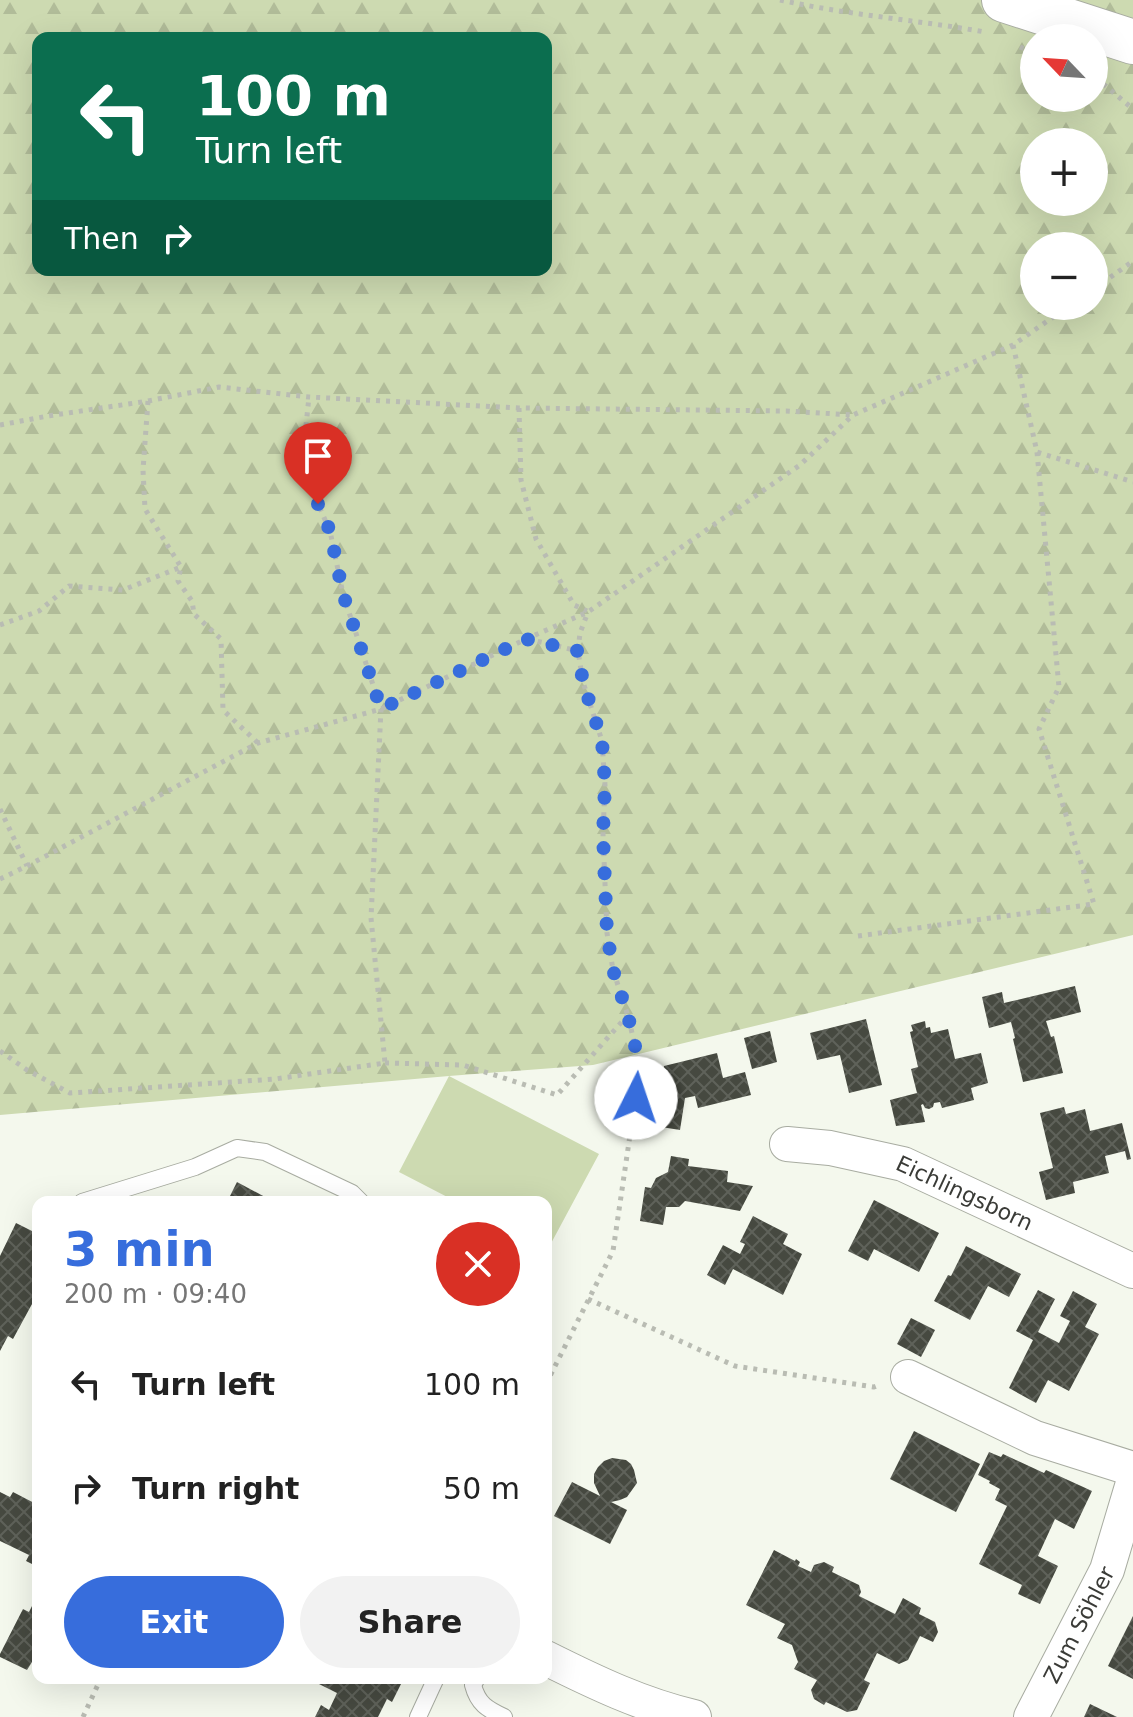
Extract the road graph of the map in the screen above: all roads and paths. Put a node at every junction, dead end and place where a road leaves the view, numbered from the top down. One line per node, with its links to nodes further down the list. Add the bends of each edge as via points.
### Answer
1 (780, 0): 2 (path, via 943,25)
2 (996, 16): 3 (street)
3 (1133, 42)
4 (1011, 43): 5 (path)
5 (1020, 47)
6 (1108, 88): 7 (path)
7 (1133, 109)
8 (1133, 261): 9 (path)
9 (1108, 279)
10 (1049, 320): 11 (path)
11 (1013, 345): 15 (path); 17 (path)
12 (309, 397): 13 (path, via 219,387); 14 (path); 24 (path, via 303,453 319,485 318,504)
13 (148, 401): 16 (path); 19 (path, via 145,509)
14 (519, 408): 15 (path); 20 (path, via 521,480 536,539 574,605)
15 (853, 415): 20 (path, via 800,465)
16 (0, 425)
17 (1037, 452): 18 (path); 29 (path, via 1059,687 1039,729 1094,904)
18 (1133, 482)
19 (181, 567): 21 (path, via 123,590 69,586 39,611); 25 (path, via 178,581 194,614 221,639 223,710)
20 (588, 612): 22 (path); 23 (path)
21 (0, 625)
22 (526, 639): 23 (path); 24 (path)
23 (578, 651): 30 (path, via 602,741 607,933)
24 (381, 709): 25 (path); 32 (path, via 371,918)
25 (258, 743): 27 (path)
26 (0, 809): 27 (path)
27 (27, 866): 28 (path)
28 (0, 879)
29 (858, 936)
30 (628, 1016): 32 (path, via 557,1095 463,1065); 37 (path, via 640,1067 613,1251)
31 (0, 1051): 32 (path, via 70,1093 275,1079)
32 (385, 1063)
33 (787, 1144): 36 (street, Eichlingsborn, via 903,1164)
34 (101, 1196): 35 (lane, via 237,1148 265,1152)
35 (355, 1196)
36 (1133, 1271)
37 (588, 1299): 38 (path); 39 (path, via 735,1366 874,1387)
38 (552, 1372)
39 (908, 1377): 40 (street, via 1035,1438)
40 (1133, 1469)
41 (1133, 1483): 50 (street, Zum Söhler, via 1107,1570)
42 (552, 1661): 49 (street, via 609,1689)
43 (98, 1684): 46 (path)
44 (433, 1684): 47 (lane)
45 (474, 1684): 48 (lane, via 484,1707)
46 (83, 1717)
47 (418, 1717)
48 (504, 1717)
49 (694, 1717)
50 (1031, 1717)

